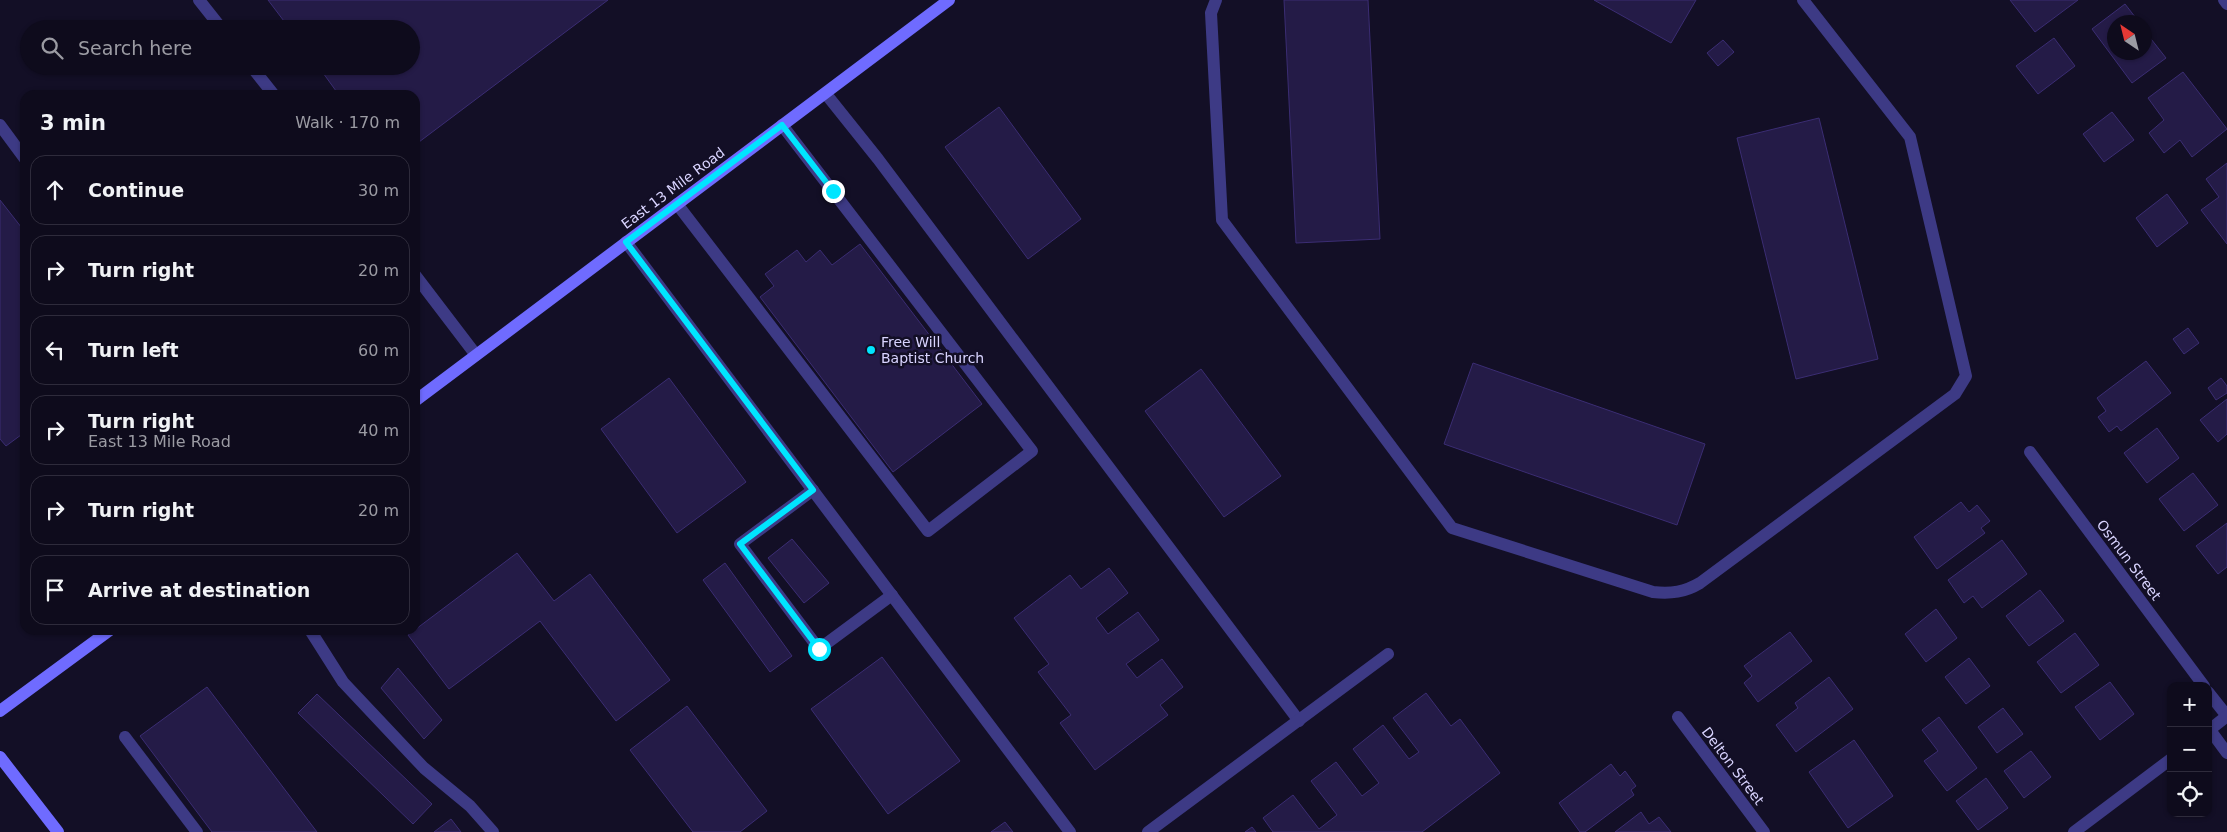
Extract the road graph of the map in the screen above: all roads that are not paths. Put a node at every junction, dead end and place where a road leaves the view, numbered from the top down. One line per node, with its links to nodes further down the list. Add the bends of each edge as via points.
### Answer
1 (200, 0): 7 (street)
2 (949, 0): 10 (main road, East 13 Mile Road)
3 (1216, 0): 4 (street, via 1211,13 1222,220 1452,528 1663,593 1680,592 1700,583 1955,394 1966,376 1910,138)
4 (1803, 0)
5 (2224, 0): 6 (street)
6 (2227, 4)
7 (215, 20)
8 (258, 75): 9 (street)
9 (270, 90)
10 (826, 94): 11 (main road, East 13 Mile Road); 31 (street)
11 (782, 125): 15 (main road, East 13 Mile Road); 15 (street, via 1032,451 928,531)
12 (0, 126): 13 (street)
13 (5, 142): 14 (street)
14 (20, 155)
15 (677, 204): 16 (main road, East 13 Mile Road)
16 (626, 242): 18 (main road, East 13 Mile Road); 21 (street)
17 (420, 282): 18 (street)
18 (476, 355): 19 (main road, East 13 Mile Road)
19 (420, 397)
20 (2030, 452): 26 (street, Osmun Street)
21 (813, 490): 22 (street); 22 (street, via 740,544 819,649)
22 (892, 594): 41 (street)
23 (103, 635): 28 (main road)
24 (313, 635): 40 (street, via 343,682 424,768 470,806)
25 (1388, 654): 31 (street)
26 (2201, 682)
27 (2212, 697): 29 (street)
28 (0, 711)
29 (2227, 716): 32 (street)
30 (1678, 717): 43 (street, Delton Street)
31 (1299, 721): 42 (street)
32 (2212, 728)
33 (2212, 734): 35 (street)
34 (124, 737): 39 (street)
35 (2227, 753)
36 (0, 757): 38 (main road)
37 (2167, 762): 44 (street)
38 (58, 832)
39 (198, 832)
40 (493, 832)
41 (1070, 832)
42 (1148, 832)
43 (1764, 832)
44 (2074, 832)

